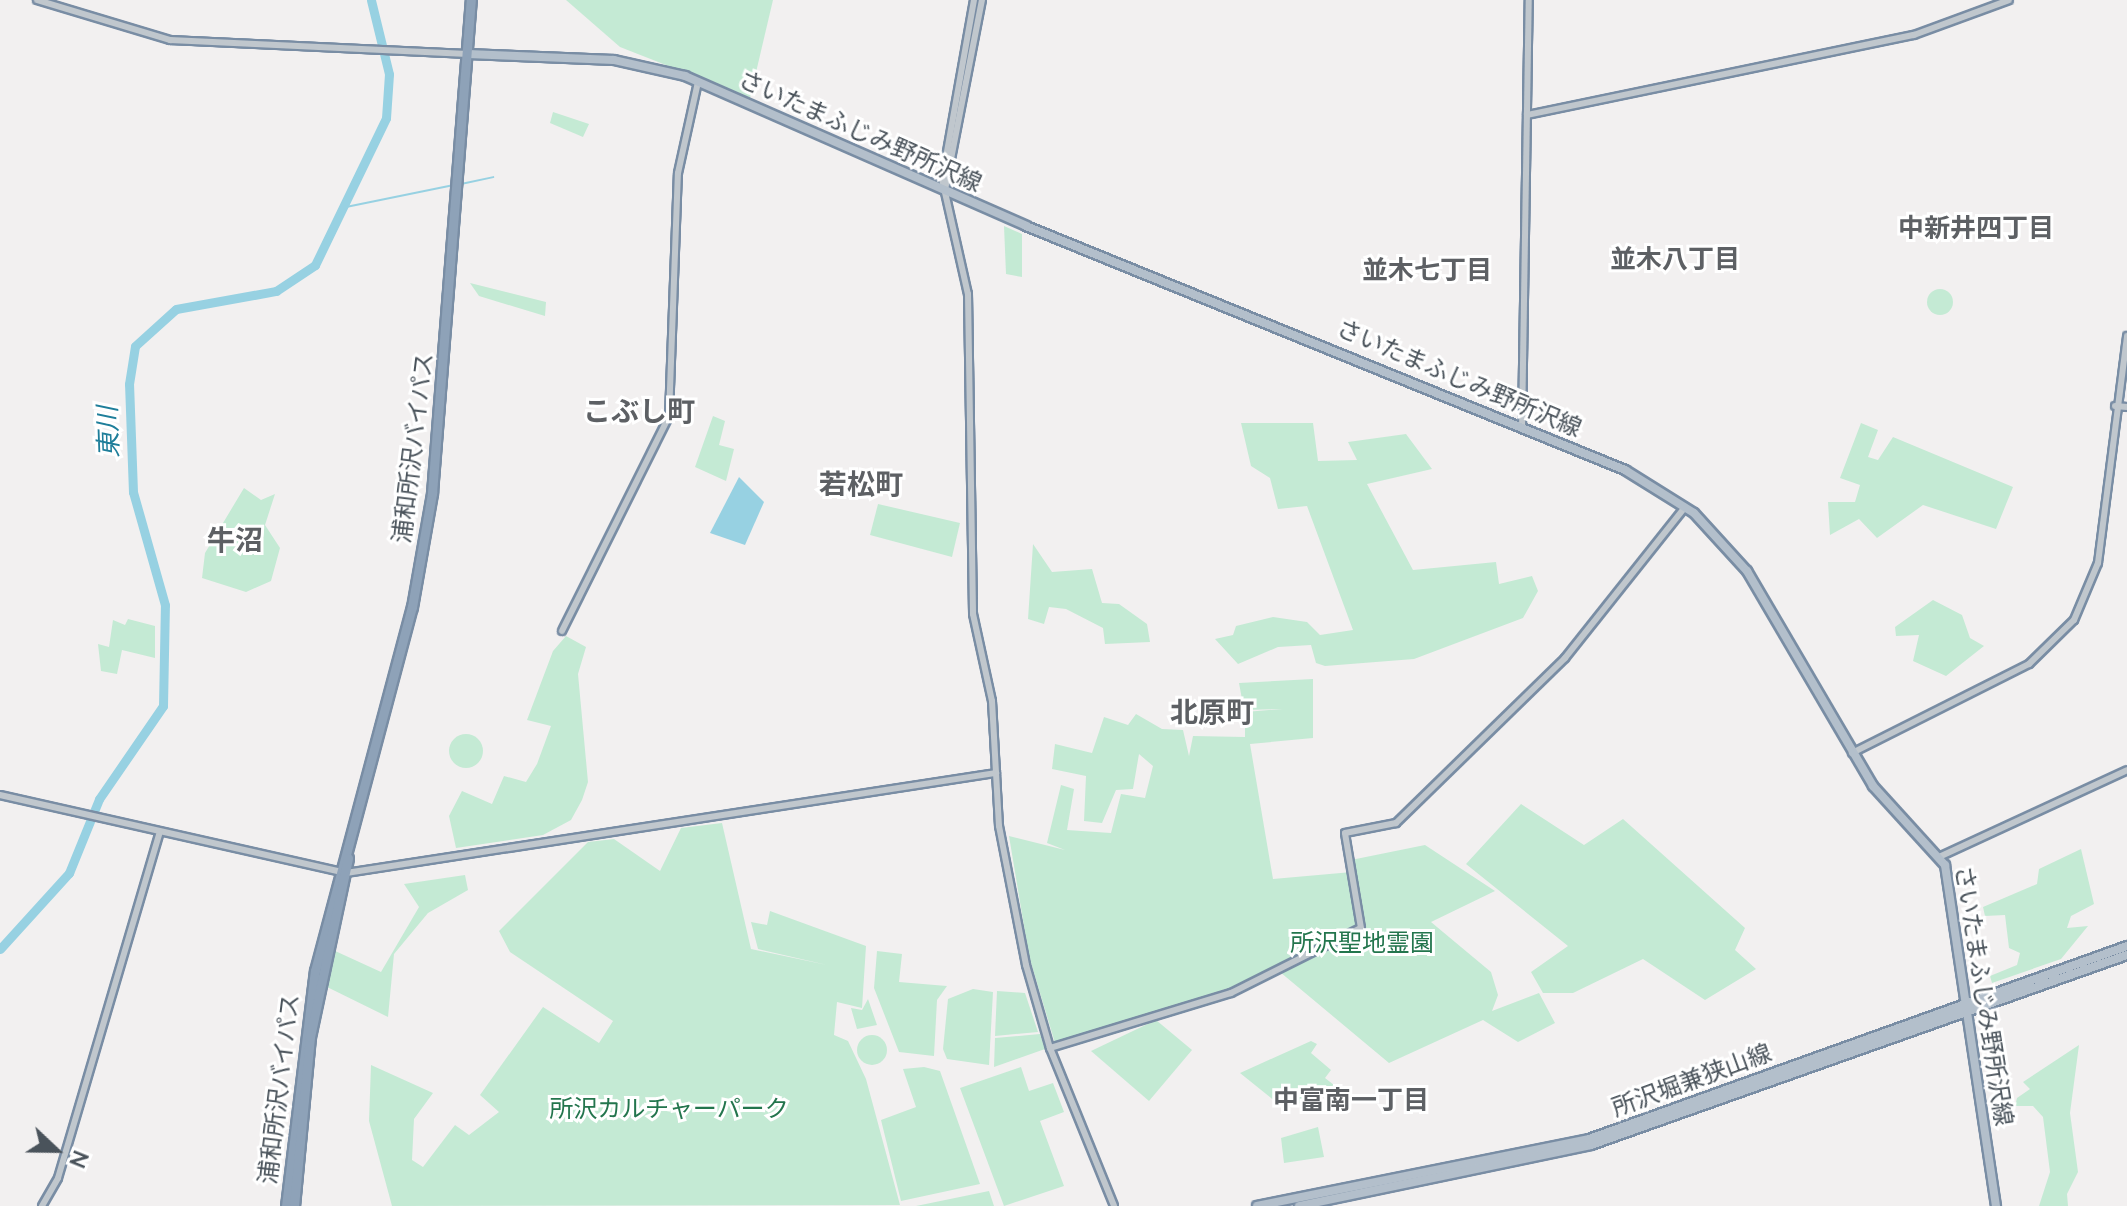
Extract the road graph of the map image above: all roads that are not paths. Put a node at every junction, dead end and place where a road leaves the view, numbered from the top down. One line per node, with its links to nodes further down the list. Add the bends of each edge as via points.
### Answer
1 (37, 0): 7 (street, via 170,40)
2 (471, 0): 7 (highway, 浦和所沢バイパス)
3 (974, 0): 10 (street)
4 (982, 0): 10 (street)
5 (1529, 0): 9 (street)
6 (2009, 0): 9 (street, via 1914,35)
7 (468, 54): 8 (main road, さいたまふじみ野所沢線, via 623,61); 23 (highway, 浦和所沢バイパス, via 432,493 412,607)
8 (698, 82): 10 (main road, さいたまふじみ野所沢線); 16 (street, via 678,173 669,416)
9 (1527, 115): 14 (street)
10 (945, 190): 14 (main road, さいたまふじみ野所沢線); 19 (street, via 967,281 973,614 994,714)
11 (2127, 336): 12 (street)
12 (2115, 406): 13 (street); 17 (street, via 2096,572 2063,634 2029,664)
13 (2127, 407)
14 (1522, 428): 15 (main road, さいたまふじみ野所沢線, via 1635,474)
15 (1685, 507): 17 (main road, さいたまふじみ野所沢線, via 1747,571); 27 (street, via 1565,658 1396,823 1345,833 1361,928 1231,993)
16 (562, 631)
17 (1852, 753): 22 (main road, さいたまふじみ野所沢線, via 1892,811)
18 (2127, 770): 22 (street)
19 (996, 773): 23 (street); 27 (street, via 1004,860)
20 (0, 795): 21 (street)
21 (160, 832): 23 (street); 29 (street, via 58,1178)
22 (1939, 857): 26 (main road, さいたまふじみ野所沢線)
23 (342, 873): 30 (highway, 浦和所沢バイパス, via 303,1036); 31 (highway, 浦和所沢バイパス, via 310,1037)
24 (2127, 946): 26 (main road, 所沢堀兼狭山線)
25 (2127, 955): 26 (main road, 所沢堀兼狭山線)
26 (1967, 1007): 28 (main road, 所沢堀兼狭山線, via 1589,1139); 35 (main road, さいたまふじみ野所沢線)
27 (1050, 1048): 32 (street)
28 (1338, 1199): 33 (main road, 所沢堀兼狭山線); 34 (main road, 所沢堀兼狭山線)
29 (42, 1206)
30 (286, 1206)
31 (294, 1206)
32 (1114, 1206)
33 (1257, 1206)
34 (1299, 1206)
35 (1996, 1206)

